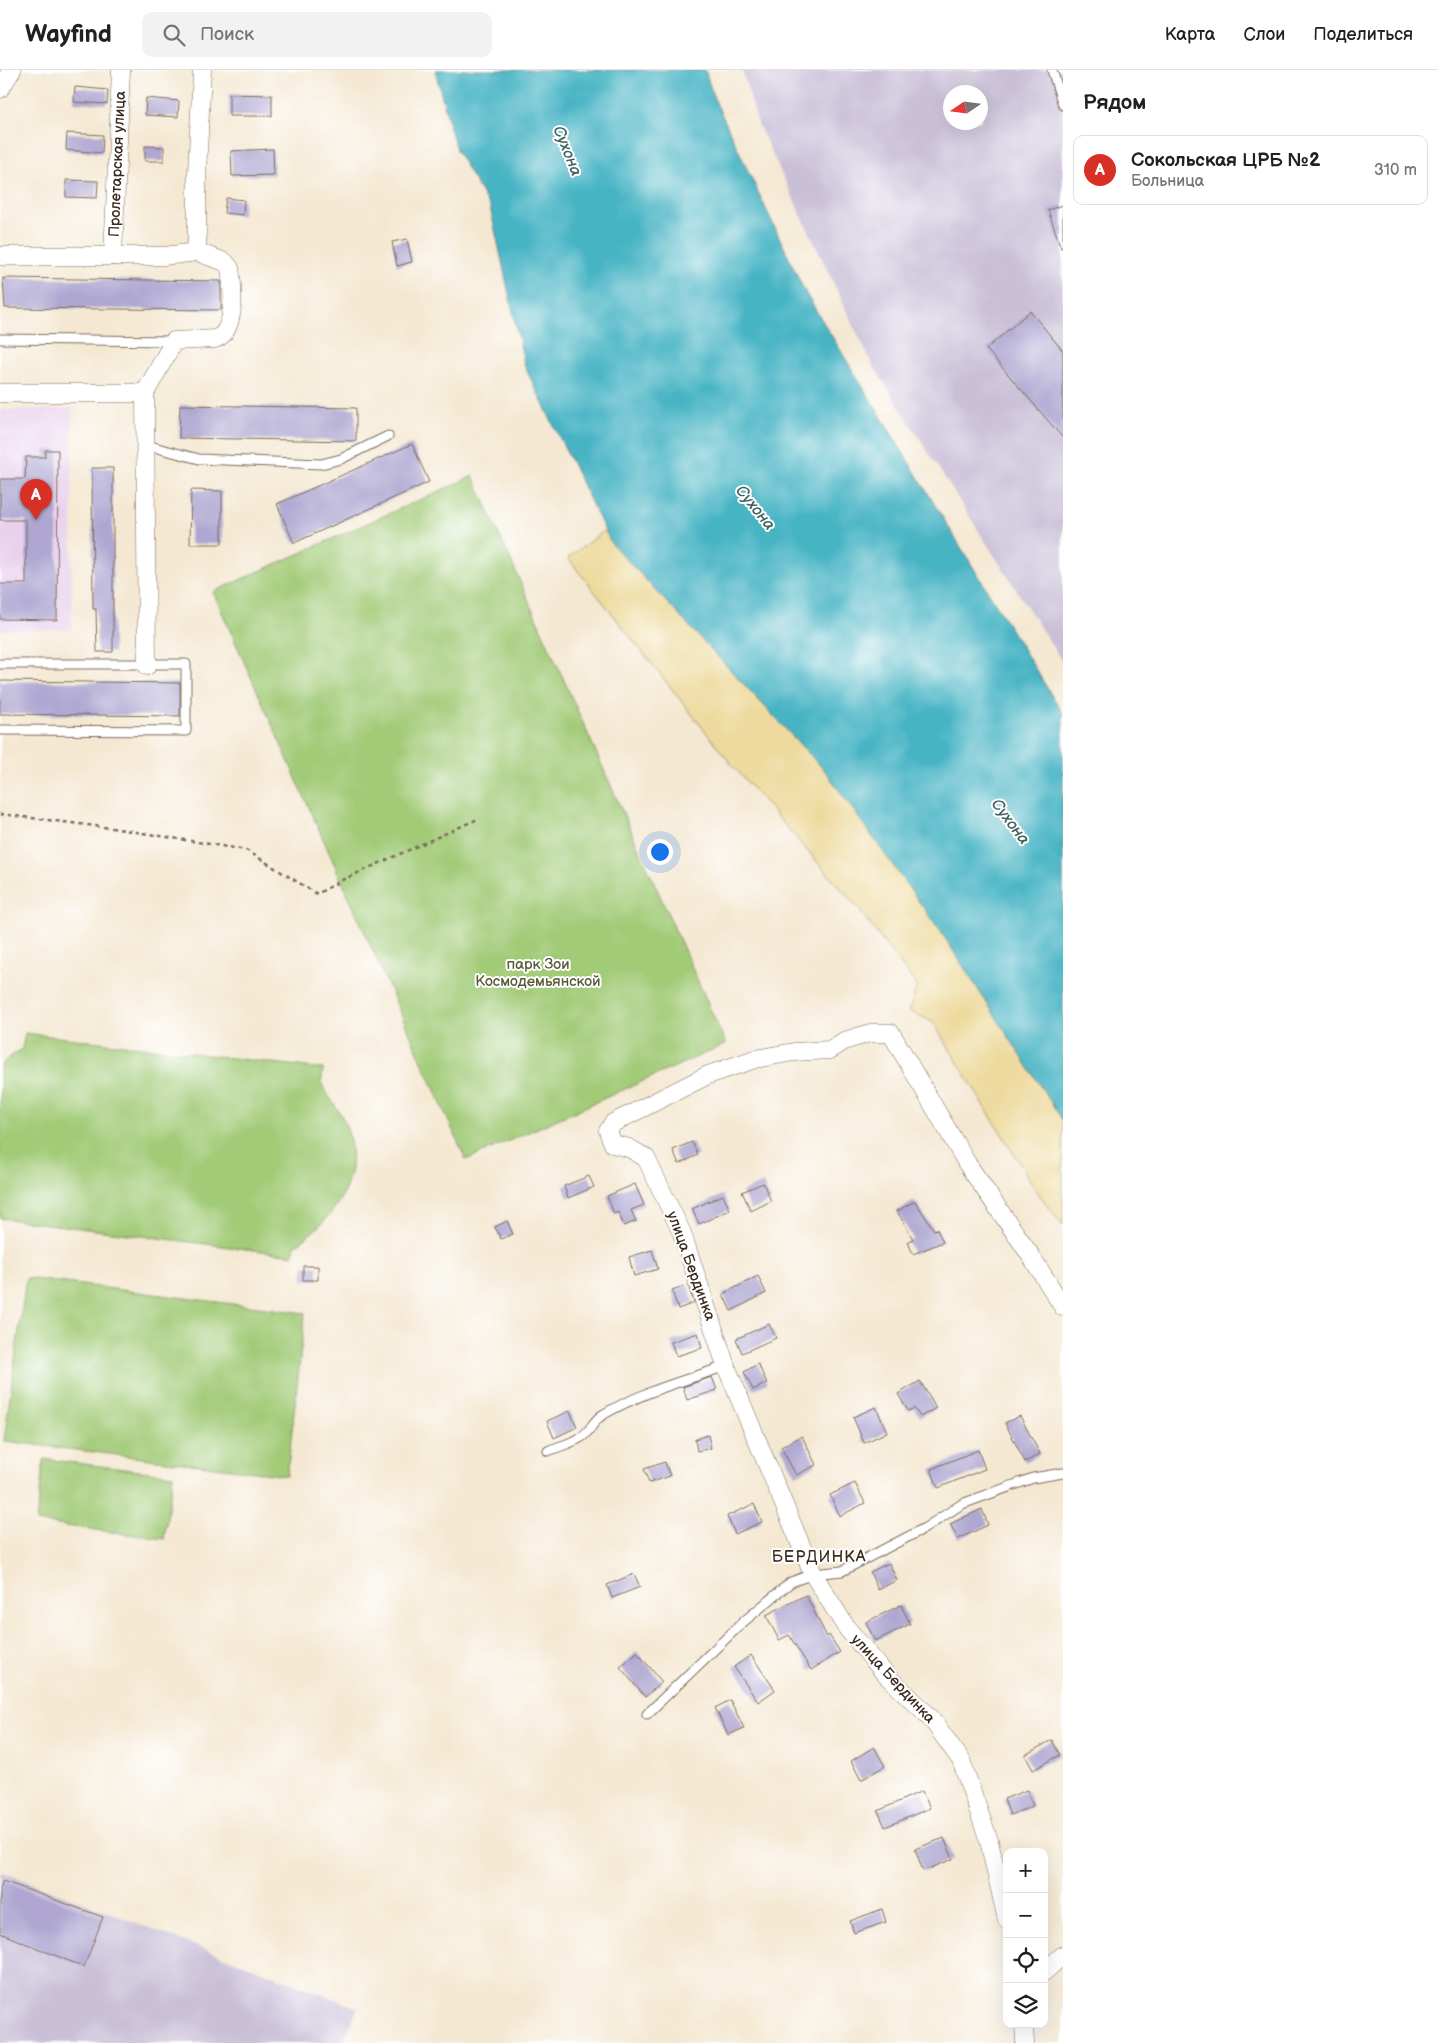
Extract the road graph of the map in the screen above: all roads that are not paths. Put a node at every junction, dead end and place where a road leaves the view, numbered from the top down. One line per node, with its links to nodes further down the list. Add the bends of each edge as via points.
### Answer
1 (12, 70): 5 (street)
2 (121, 70): 9 (street, Пролетарская улица)
3 (202, 70): 7 (street)
4 (1052, 70): 6 (lane)
5 (0, 89)
6 (1063, 105)
7 (197, 252): 9 (street); 11 (street, via 217,258 230,268 229,326 221,337 215,339)
8 (0, 256): 9 (street)
9 (112, 256)
10 (0, 340): 11 (lane)
11 (174, 341): 13 (street)
12 (0, 393): 13 (street)
13 (146, 393): 15 (street)
14 (388, 436): 15 (lane, via 341,459 320,464 199,459)
15 (146, 445): 17 (street)
16 (0, 664): 17 (lane)
17 (147, 666): 18 (lane, via 186,664 186,731)
18 (0, 730)
19 (1063, 1307): 20 (street, улица Бердинка, via 968,1165 892,1033 870,1033 844,1041 830,1050 755,1058 708,1075 612,1123 608,1131 613,1144 629,1148 646,1158 682,1233)
20 (726, 1366): 21 (lane, via 606,1413 593,1422 584,1435); 23 (street, улица Бердинка)
21 (548, 1451)
22 (1063, 1473): 23 (lane, via 1034,1478 962,1504 925,1528 842,1571)
23 (813, 1574): 24 (lane, via 791,1582 742,1623); 25 (street, улица Бердинка, via 846,1627 886,1675 930,1717 961,1760 989,1841)
24 (647, 1714)
25 (1003, 1902)
26 (1063, 1955): 27 (street)
27 (1048, 1968)
28 (1024, 2028): 29 (street)
29 (1025, 2043)

